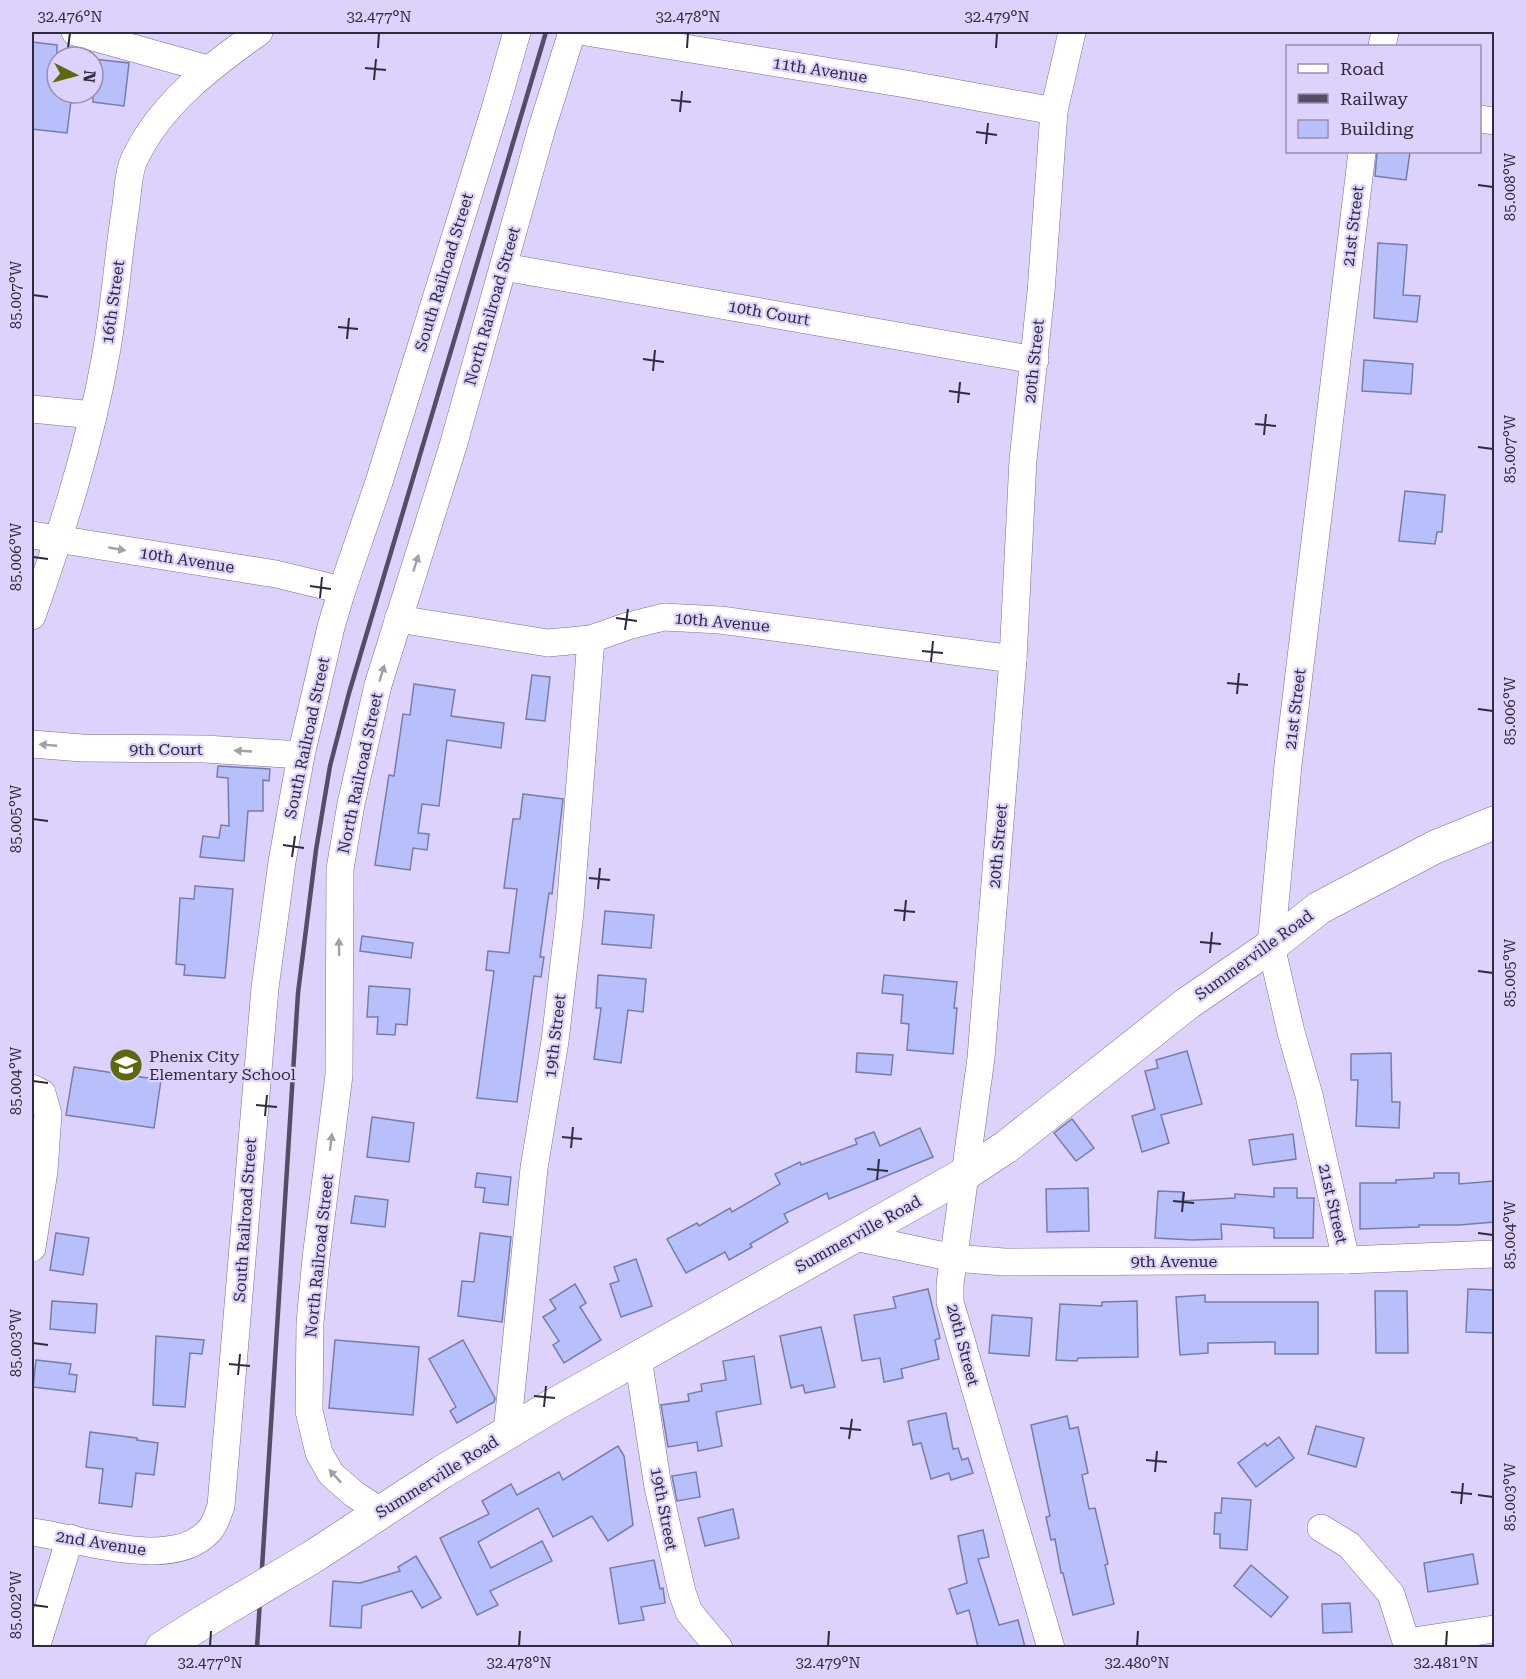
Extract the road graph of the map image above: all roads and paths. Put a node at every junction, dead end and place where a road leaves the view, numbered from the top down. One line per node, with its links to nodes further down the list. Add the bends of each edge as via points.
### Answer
1 (75, 32): 7 (street)
2 (259, 32): 7 (street, 16th Street)
3 (517, 32): 16 (street, South Railroad Street)
4 (572, 32): 10 (street, North Railroad Street)
5 (586, 32): 8 (street, 11th Avenue)
6 (1072, 32): 8 (street, 20th Street)
7 (208, 69): 13 (street, 16th Street, via 178,97 132,162 106,356)
8 (1054, 111): 11 (street, 20th Street)
9 (1362, 153): 24 (street, 21st Street, via 1288,765)
10 (504, 267): 11 (street, 10th Court); 18 (street, North Railroad Street, one-way to 10)
11 (1035, 360): 20 (street, 20th Street, via 1019,514)
12 (32, 409): 13 (street)
13 (93, 415): 15 (street, 16th Street)
14 (32, 535): 15 (street, 10th Avenue)
15 (59, 539): 16 (street, 10th Avenue, one-way to 16, via 276,574); 17 (street, 16th Street)
16 (342, 590): 22 (street, South Railroad Street)
17 (32, 616)
18 (398, 619): 19 (street, 10th Avenue, via 548,643); 35 (street, North Railroad Street, one-way to 18, via 331,1474 313,1432 308,1389 316,1258 339,1075 340,869 375,696)
19 (591, 639): 20 (street, 10th Avenue, via 664,617 720,620); 33 (street, 19th Street, via 570,912 555,1041 534,1168)
20 (1013, 659): 26 (street, 20th Street, via 981,1058)
21 (32, 744): 22 (street, 9th Court, one-way to 21)
22 (301, 755): 34 (street, South Railroad Street, via 264,988)
23 (1494, 823): 24 (main road, Summerville Road, via 1435,847 1319,908)
24 (1271, 946): 26 (main road, Summerville Road, via 1188,1003 1006,1148); 31 (street, 21st Street)
25 (37, 1090): 28 (street, via 48,1114)
26 (965, 1174): 27 (main road, Summerville Road); 30 (street, 20th Street)
27 (855, 1237): 30 (street, 9th Avenue); 32 (main road, Summerville Road)
28 (32, 1248)
29 (1494, 1254): 31 (street, 9th Avenue)
30 (954, 1258): 31 (street, 9th Avenue, via 1004,1262); 44 (street, 20th Street, via 950,1302)
31 (1346, 1260)
32 (638, 1358): 33 (main road, Summerville Road); 43 (street, 19th Street, via 658,1487 682,1592 689,1612)
33 (507, 1432): 35 (main road, Summerville Road)
34 (221, 1506): 38 (street, 2nd Avenue, via 211,1530 190,1546 143,1551)
35 (381, 1512): 42 (main road, Summerville Road, bridge)
36 (1321, 1528): 40 (street, via 1348,1545 1391,1594)
37 (32, 1532): 38 (street, 2nd Avenue)
38 (70, 1538): 41 (street)
39 (1494, 1629): 40 (street)
40 (1408, 1645)
41 (36, 1647)
42 (162, 1647)
43 (719, 1647)
44 (1051, 1647)

